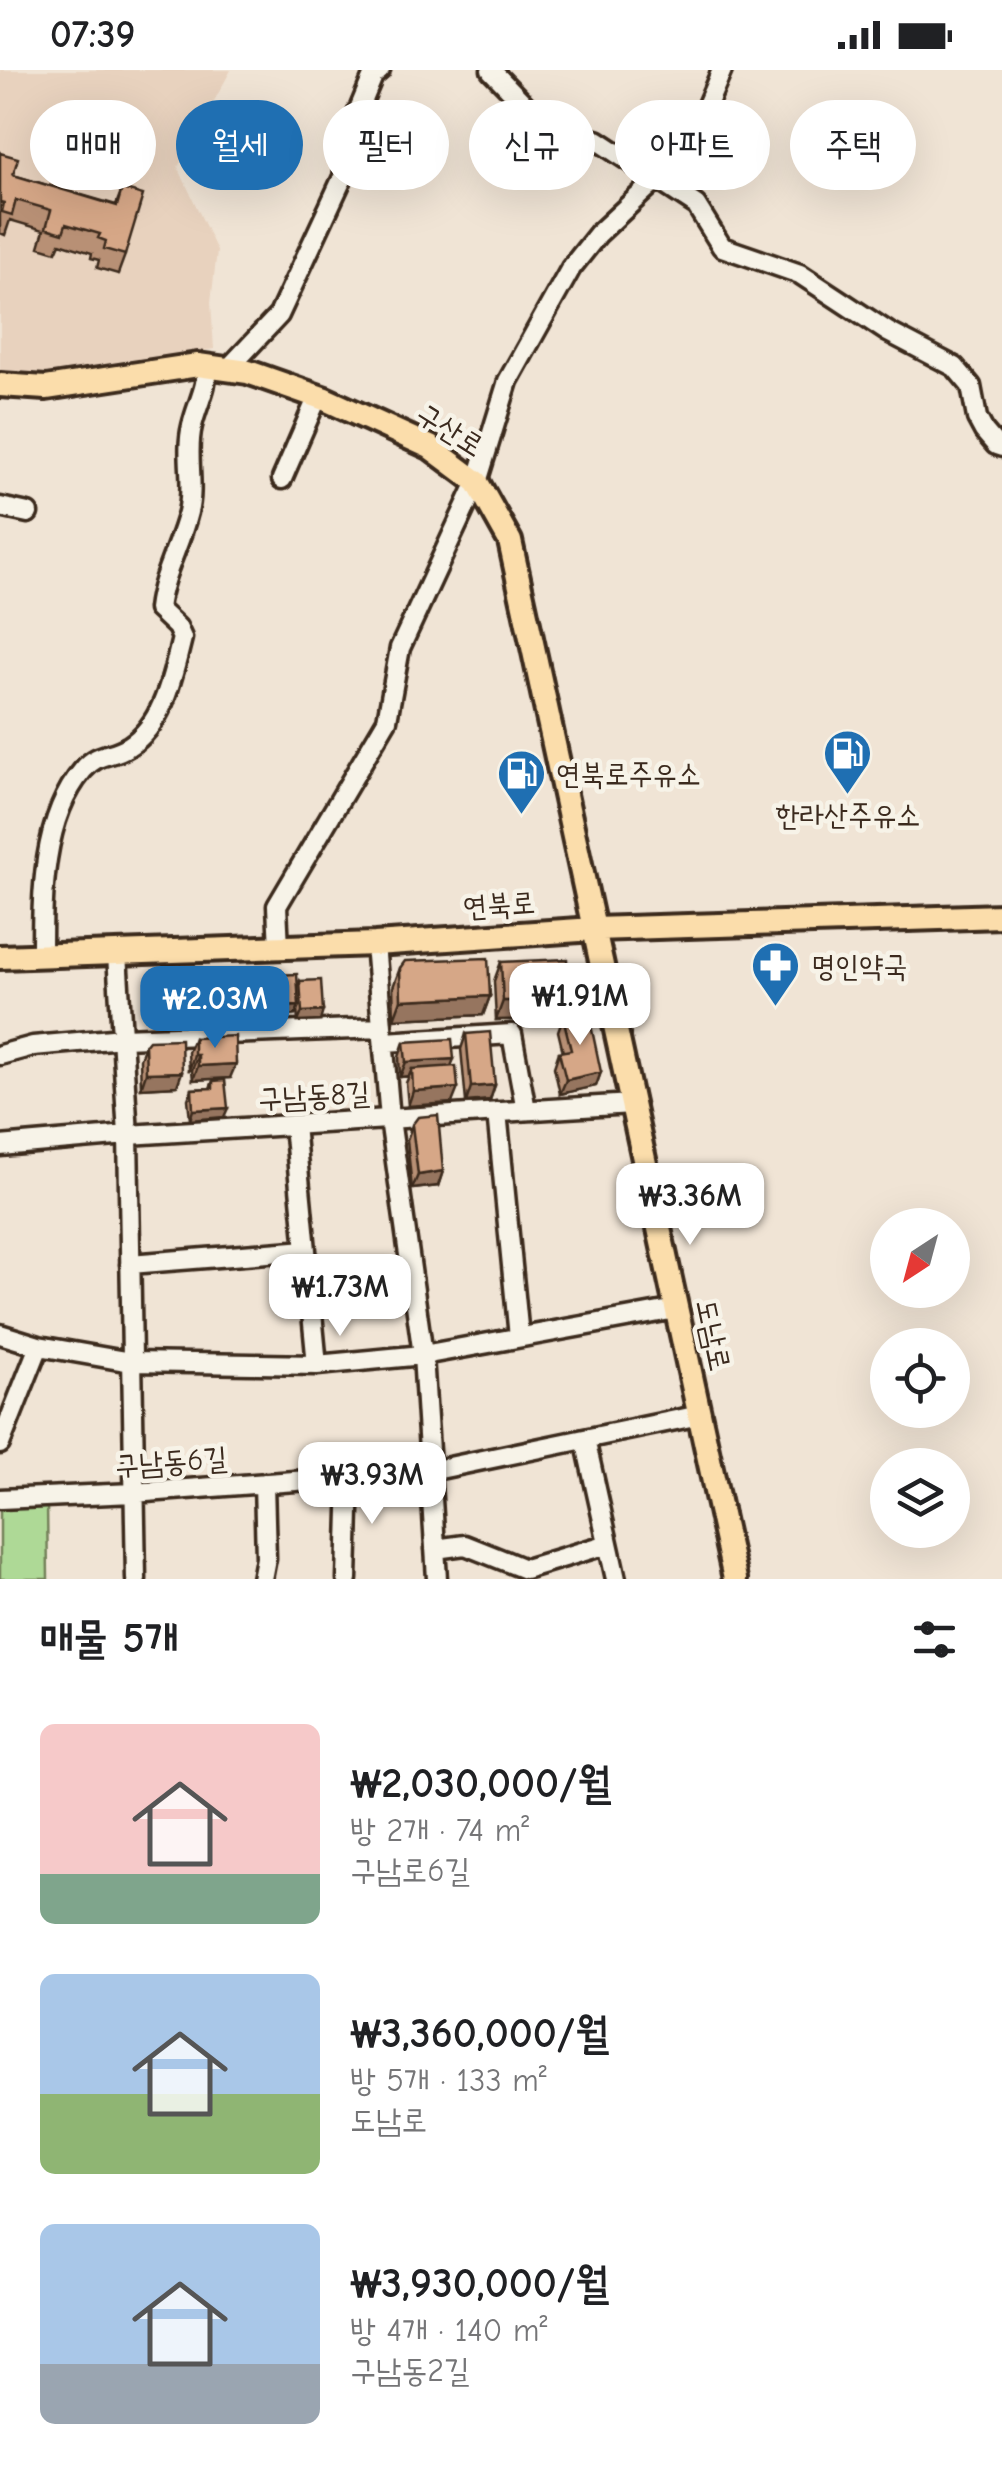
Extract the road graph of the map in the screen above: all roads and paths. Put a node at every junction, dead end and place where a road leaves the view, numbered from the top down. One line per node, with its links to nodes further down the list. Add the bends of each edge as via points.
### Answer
1 (380, 70): 8 (street, via 350,131 343,177 278,315)
2 (490, 70): 5 (street, via 551,132 596,140)
3 (722, 70): 4 (street)
4 (709, 100)
5 (615, 152)
6 (644, 190): 13 (street, via 598,234 550,302 508,382)
7 (673, 190): 11 (street, via 696,205 722,247 800,274 955,367 971,386 984,432)
8 (218, 367): 9 (main road, 구산로, via 46,388); 10 (main road, 구산로); 21 (street, via 192,428 188,514 159,600 158,609 182,638 176,665 148,727 129,747 97,756 60,812 42,900)
9 (0, 385)
10 (318, 396): 12 (street); 13 (main road, 구산로, via 430,448)
11 (1002, 447)
12 (282, 479)
13 (477, 482): 17 (main road, 구산로, via 510,541); 19 (street, via 400,648 388,720 276,906)
14 (0, 506): 15 (street)
15 (28, 513)
16 (1002, 916): 17 (main road, 연북로)
17 (594, 929): 18 (main road, 연북로); 26 (main road, 도남로)
18 (375, 944): 19 (main road, 연북로); 23 (street)
19 (278, 948): 20 (main road, 연북로)
20 (117, 954): 21 (main road, 연북로); 24 (street)
21 (42, 956): 22 (main road, 연북로)
22 (0, 957)
23 (383, 1035): 24 (street); 27 (street, via 512,1034); 29 (street)
24 (124, 1038): 25 (street, via 33,1046); 31 (street)
25 (0, 1056)
26 (632, 1104): 27 (street, 구남동8길); 35 (main road, 도남로)
27 (526, 1110): 28 (street, 구남동8길)
28 (497, 1112): 29 (street, 구남동8길); 37 (street)
29 (390, 1119): 30 (street, 구남동8길); 39 (street)
30 (294, 1125): 31 (street, 구남동8길); 33 (street)
31 (128, 1135): 32 (street, 구남동8길); 34 (street)
32 (0, 1146)
33 (306, 1250): 34 (street); 41 (street)
34 (130, 1264): 40 (street)
35 (676, 1308): 37 (street); 42 (main road, 도남로)
36 (0, 1334): 38 (street)
37 (519, 1337): 39 (street)
38 (39, 1346): 40 (street); 44 (street)
39 (423, 1355): 41 (street); 45 (street)
40 (131, 1362): 41 (street); 48 (street)
41 (317, 1365)
42 (700, 1415): 43 (street, 구남동6길); 58 (main road, 도남로)
43 (586, 1439): 45 (street, 구남동6길); 50 (street)
44 (0, 1444)
45 (430, 1471): 46 (street, 구남동6길); 51 (street)
46 (350, 1477): 47 (street, 구남동6길); 55 (street)
47 (264, 1484): 48 (street, 구남동6길); 54 (street)
48 (133, 1494): 49 (street, 구남동6길); 53 (street)
49 (0, 1498)
50 (608, 1544): 52 (street); 57 (street)
51 (435, 1549): 52 (street, via 464,1546); 56 (street)
52 (527, 1574)
53 (136, 1579)
54 (262, 1579)
55 (347, 1579)
56 (437, 1579)
57 (616, 1579)
58 (736, 1579)

